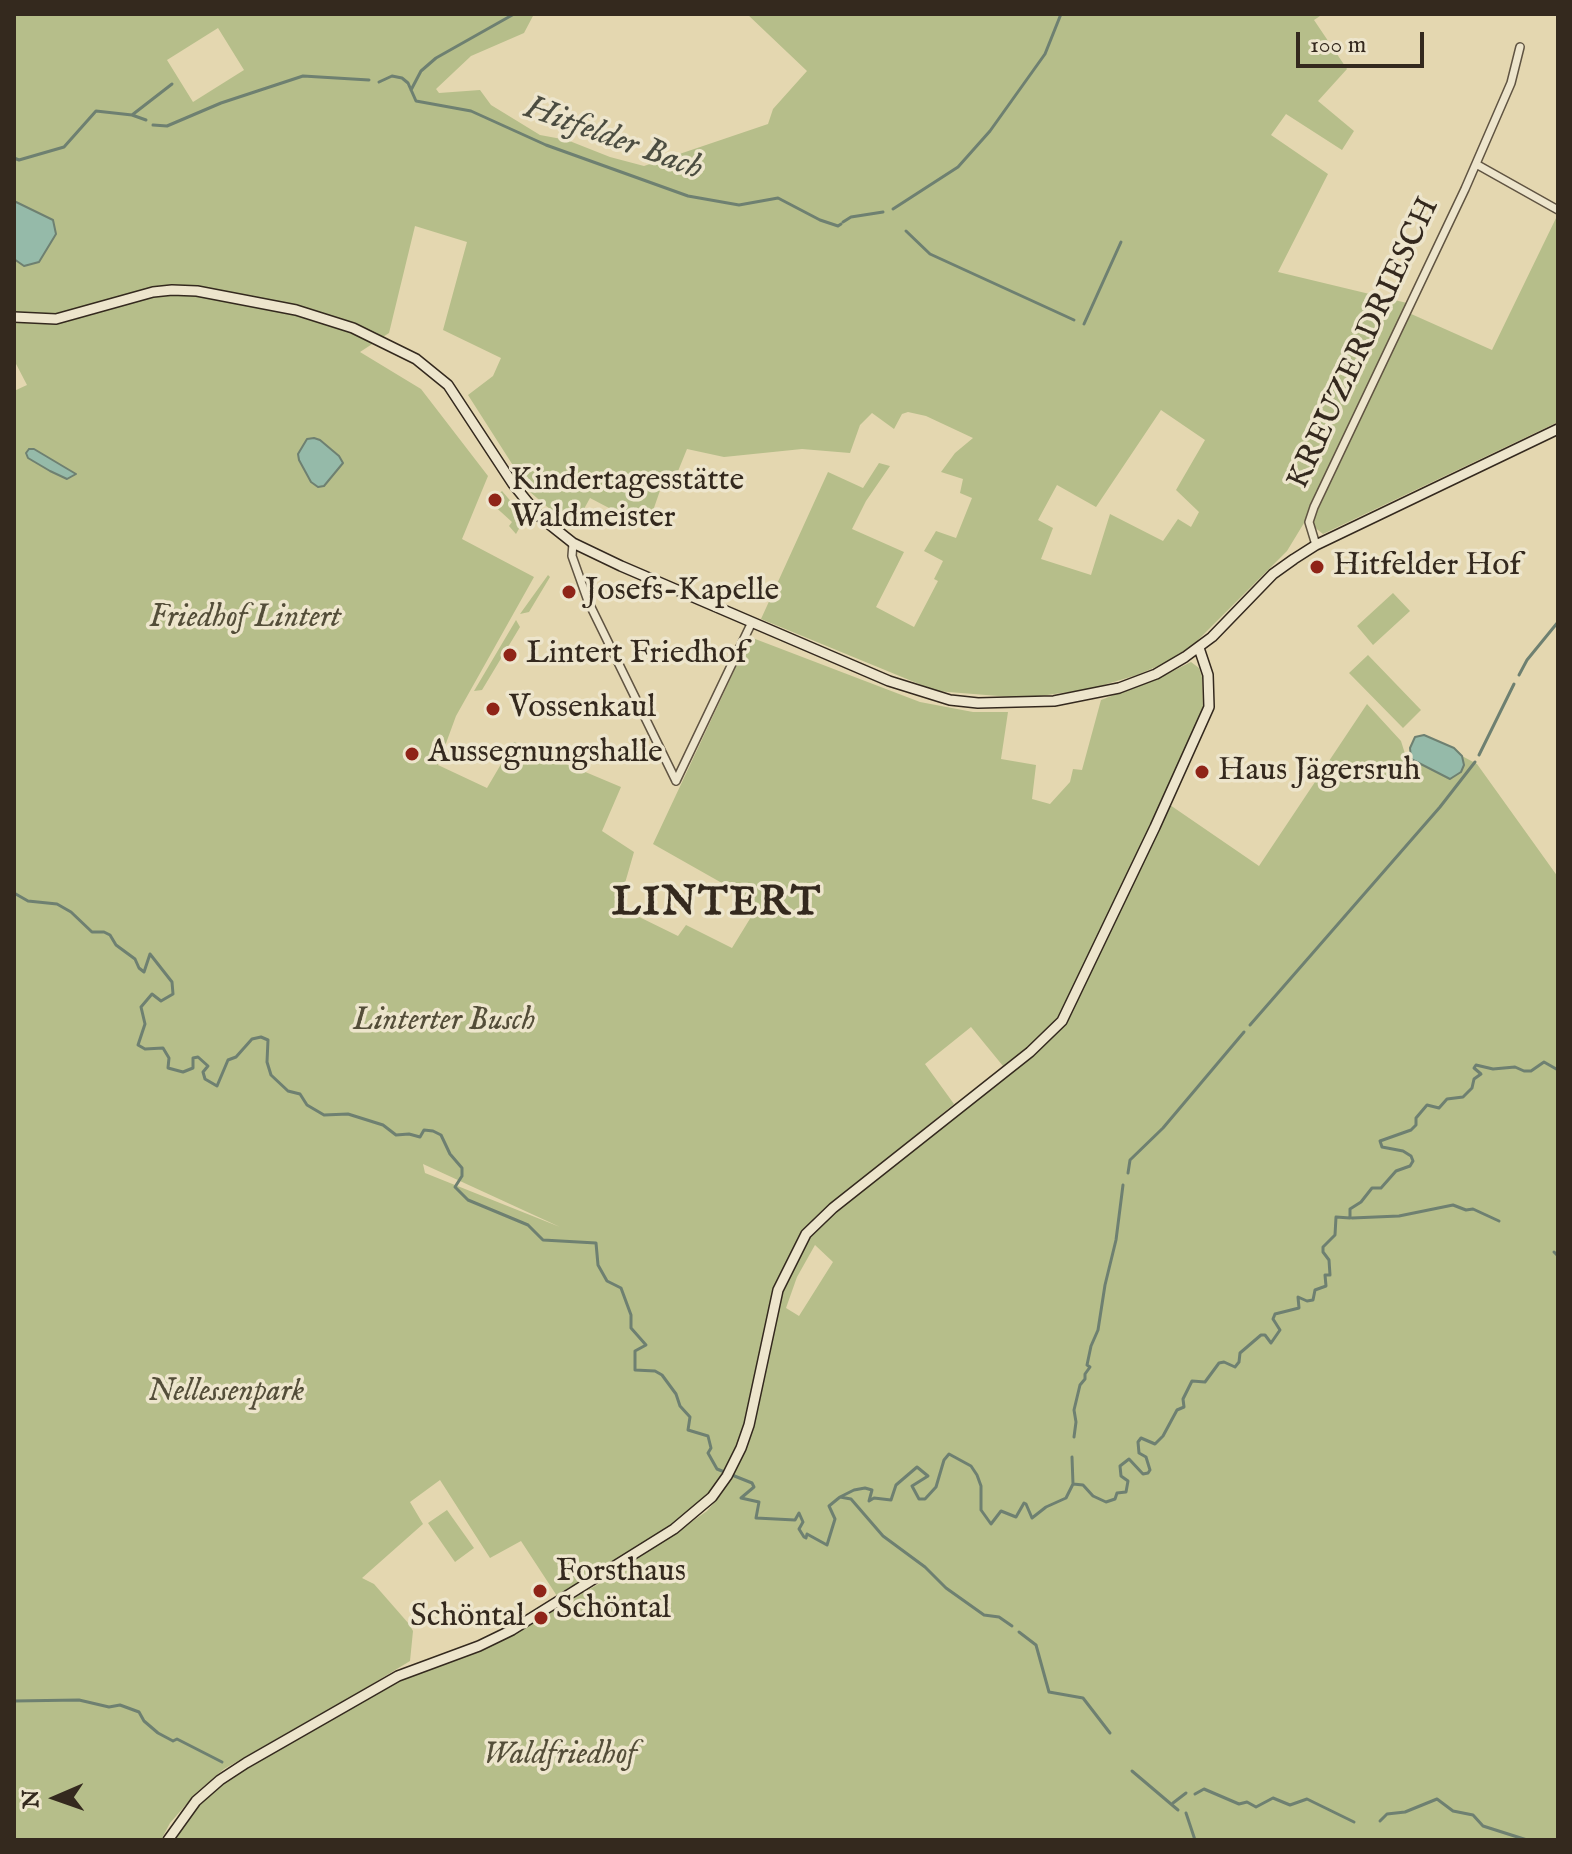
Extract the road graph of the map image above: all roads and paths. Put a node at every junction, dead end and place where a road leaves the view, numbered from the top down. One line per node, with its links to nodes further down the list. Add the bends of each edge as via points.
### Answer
1 (1520, 47): 2 (street, KREUZERDRIESCH, via 1511,83)
2 (1476, 164): 3 (street); 7 (street, KREUZERDRIESCH, via 1314,507 1309,522)
3 (1558, 210)
4 (14, 317): 6 (main road, via 56,319 172,290 282,307 353,328 416,359 448,385 513,484 539,516)
5 (1558, 429): 7 (main road)
6 (573, 543): 8 (main road); 8 (street, via 572,556 588,601 676,781)
7 (1316, 545): 9 (main road, via 1273,574)
8 (752, 622): 9 (main road, via 889,681 978,703 1054,701 1119,688 1156,674)
9 (1199, 648): 10 (main road, via 1208,675 1209,707 1062,1021 806,1234 778,1290 749,1425 719,1488 674,1529 512,1630 398,1676 246,1763 196,1801)
10 (168, 1840)

